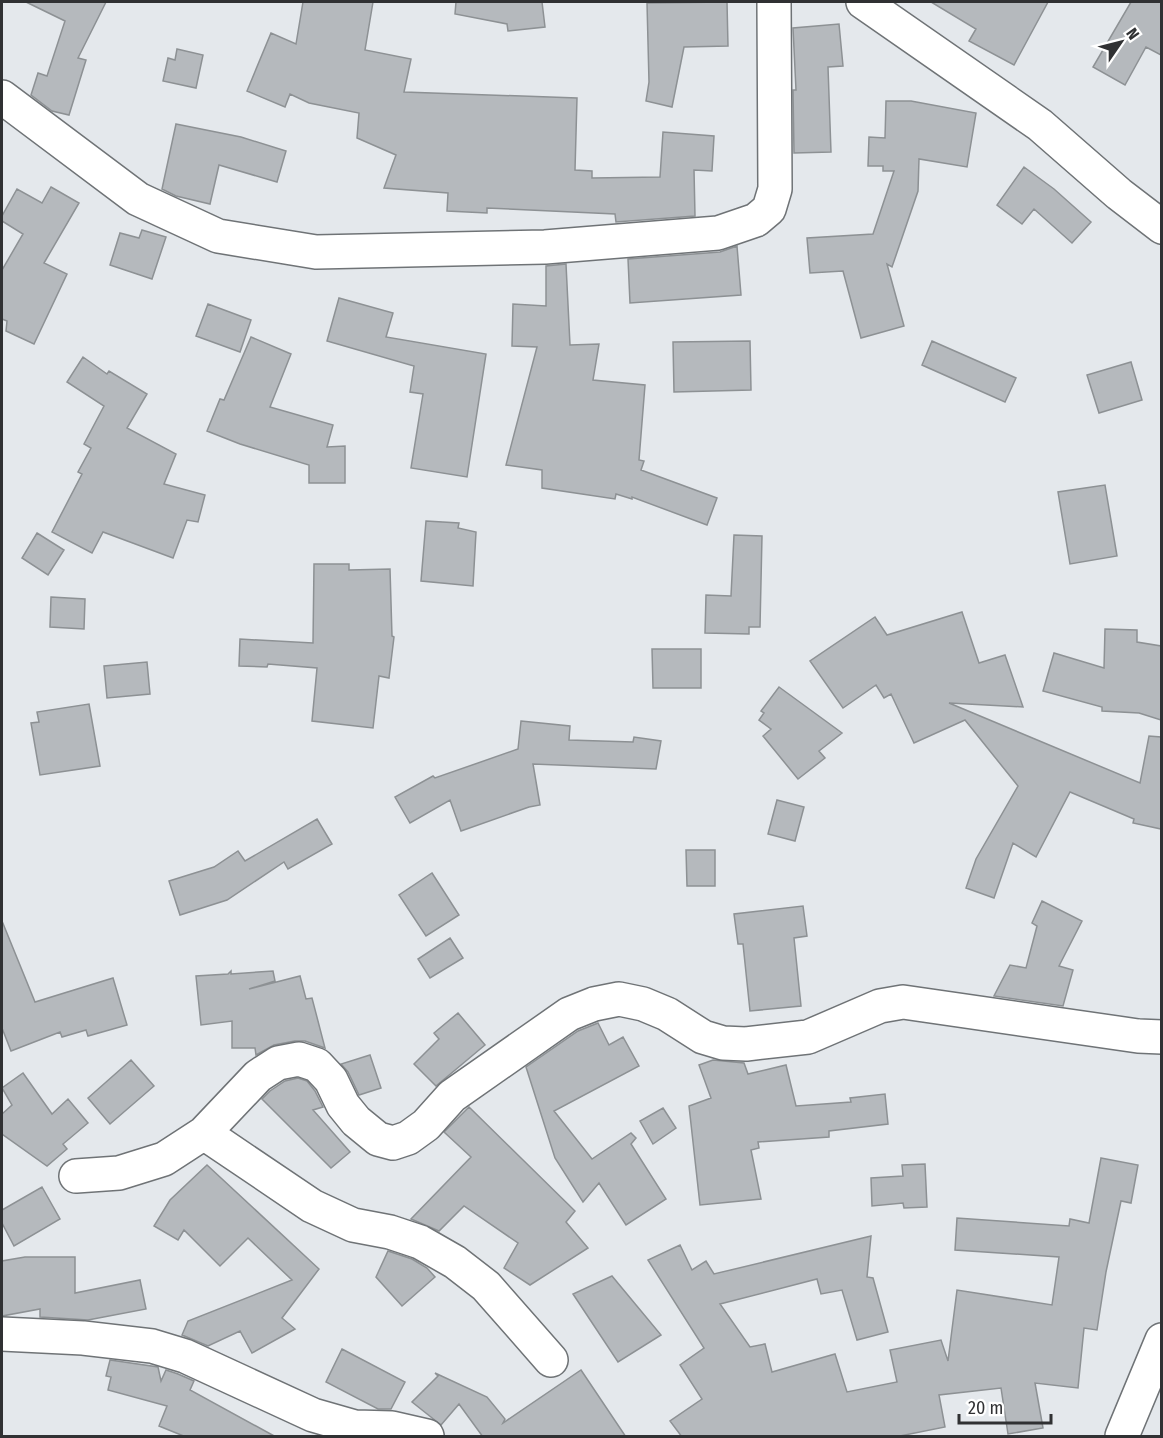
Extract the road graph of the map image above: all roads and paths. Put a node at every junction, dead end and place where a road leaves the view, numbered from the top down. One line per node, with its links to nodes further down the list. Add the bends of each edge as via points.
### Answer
1 (774, 2): 3 (street, via 775,189 769,209 756,220 718,233 545,247 316,252 218,236 138,199)
2 (863, 2): 4 (street, via 1040,125)
3 (2, 98)
4 (1161, 227)
5 (1161, 1037): 6 (street, via 903,1002 869,1010 808,1037 723,1043 703,1037 667,1014 619,999 569,1014 452,1096 426,1125 393,1143 378,1139 356,1121 331,1080 317,1065 299,1059 278,1063 258,1076)
6 (204, 1132): 7 (street, via 164,1159 119,1173); 10 (street, via 312,1206 353,1225 420,1242 455,1262 486,1286)
7 (76, 1176)
8 (2, 1334): 12 (street, via 152,1346 184,1356 313,1415 355,1427 392,1428)
9 (1161, 1340): 11 (street)
10 (551, 1360)
11 (1153, 1391): 13 (street)
12 (427, 1437)
13 (1122, 1437)

